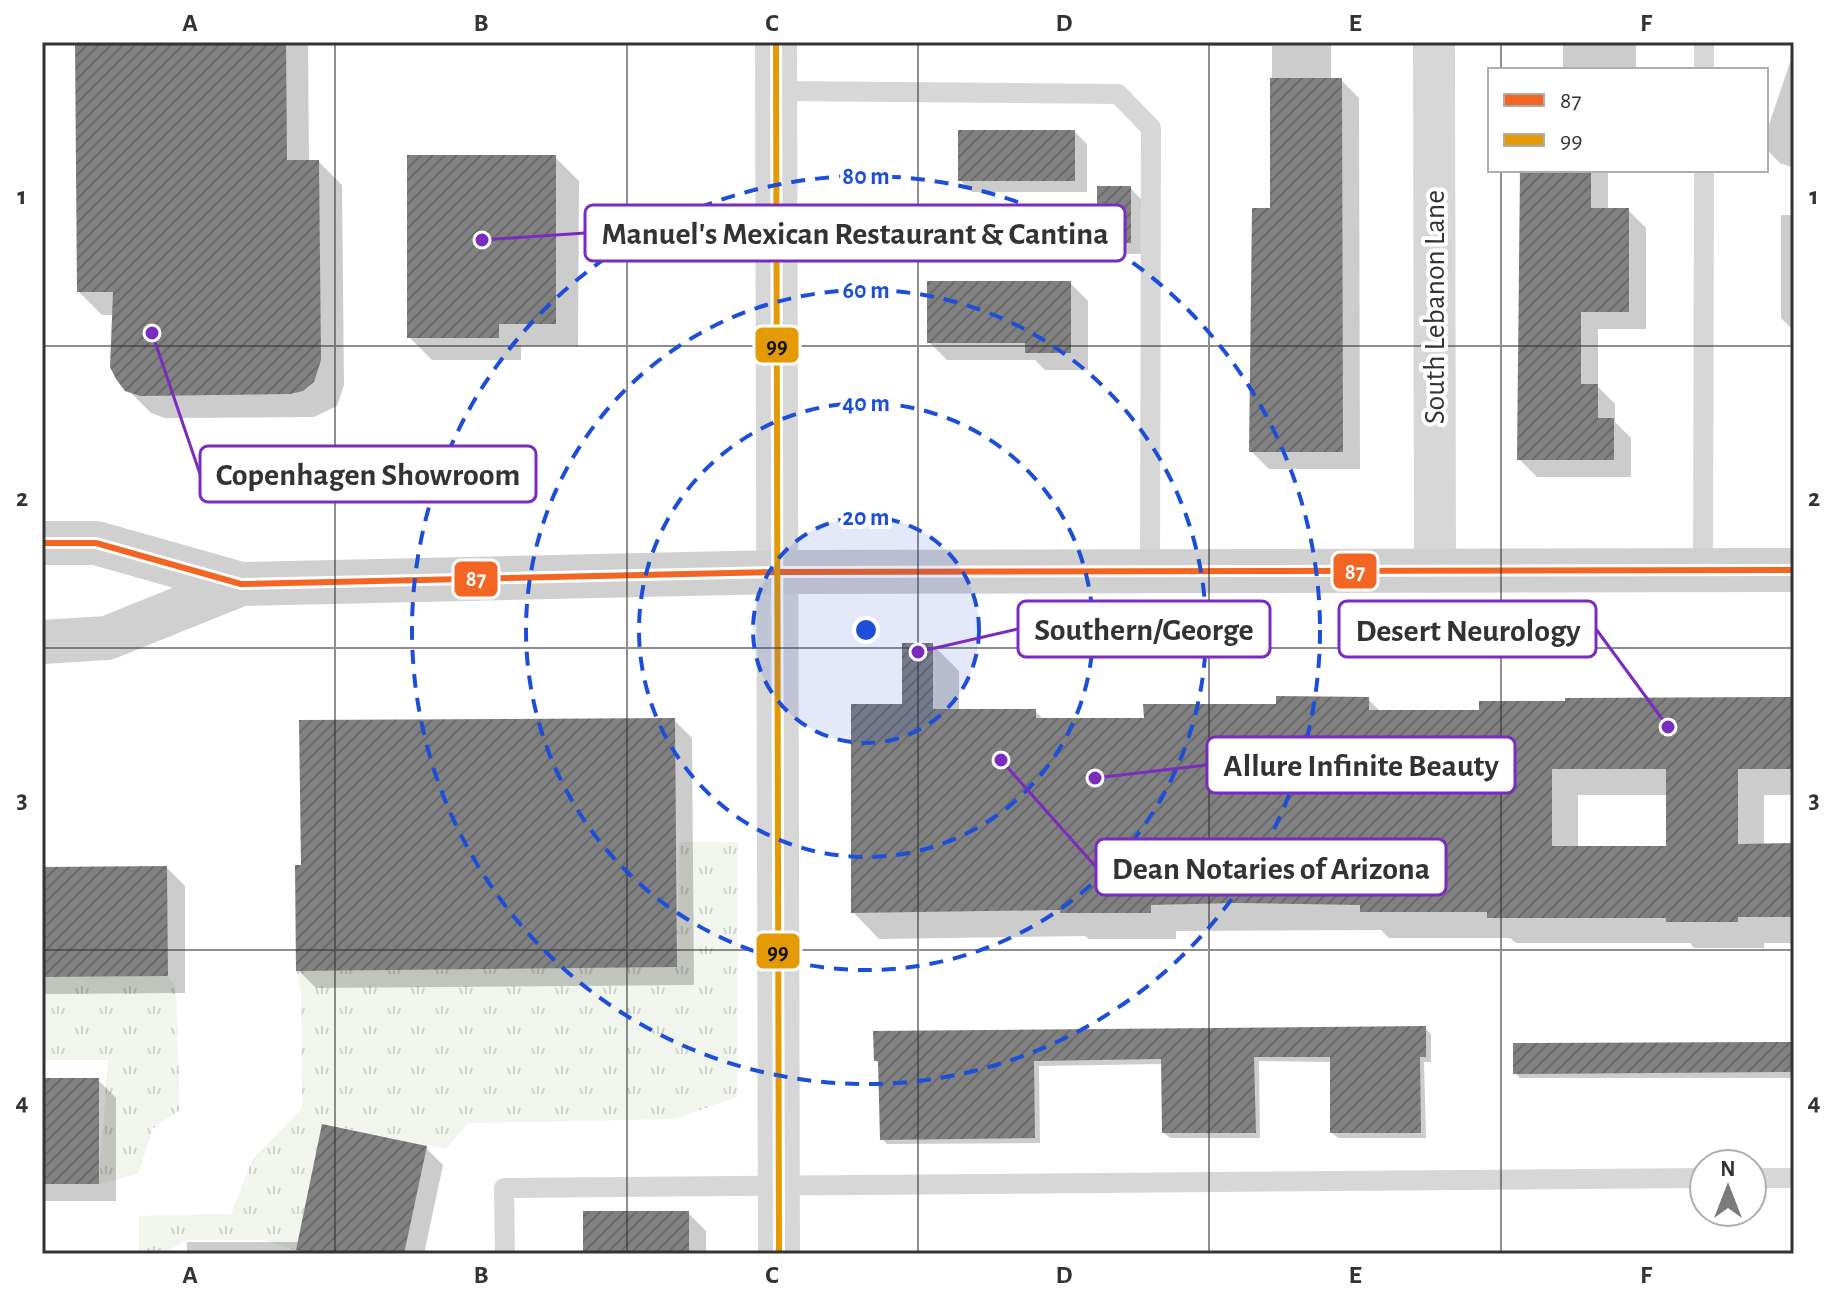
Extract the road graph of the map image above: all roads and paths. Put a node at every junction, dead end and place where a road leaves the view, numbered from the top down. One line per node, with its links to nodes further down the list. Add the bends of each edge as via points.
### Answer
1 (776, 42): 5 (street)
2 (1434, 42): 12 (street, South Lebanon Lane)
3 (1704, 42): 4 (lane)
4 (1704, 68)
5 (776, 91): 10 (street); 11 (lane, via 1118,94 1151,128)
6 (1704, 172): 9 (lane)
7 (42, 543): 13 (main road, via 96,543)
8 (1794, 570): 9 (main road)
9 (1703, 571): 12 (main road)
10 (778, 572): 11 (main road); 13 (main road); 18 (street)
11 (1150, 572): 12 (main road)
12 (1435, 572)
13 (241, 584): 14 (main road, via 107,638)
14 (42, 642)
15 (1688, 1178): 18 (lane)
16 (1768, 1178): 17 (lane)
17 (1794, 1178)
18 (779, 1184): 19 (lane, via 504,1188); 20 (street)
19 (505, 1254)
20 (779, 1254)

